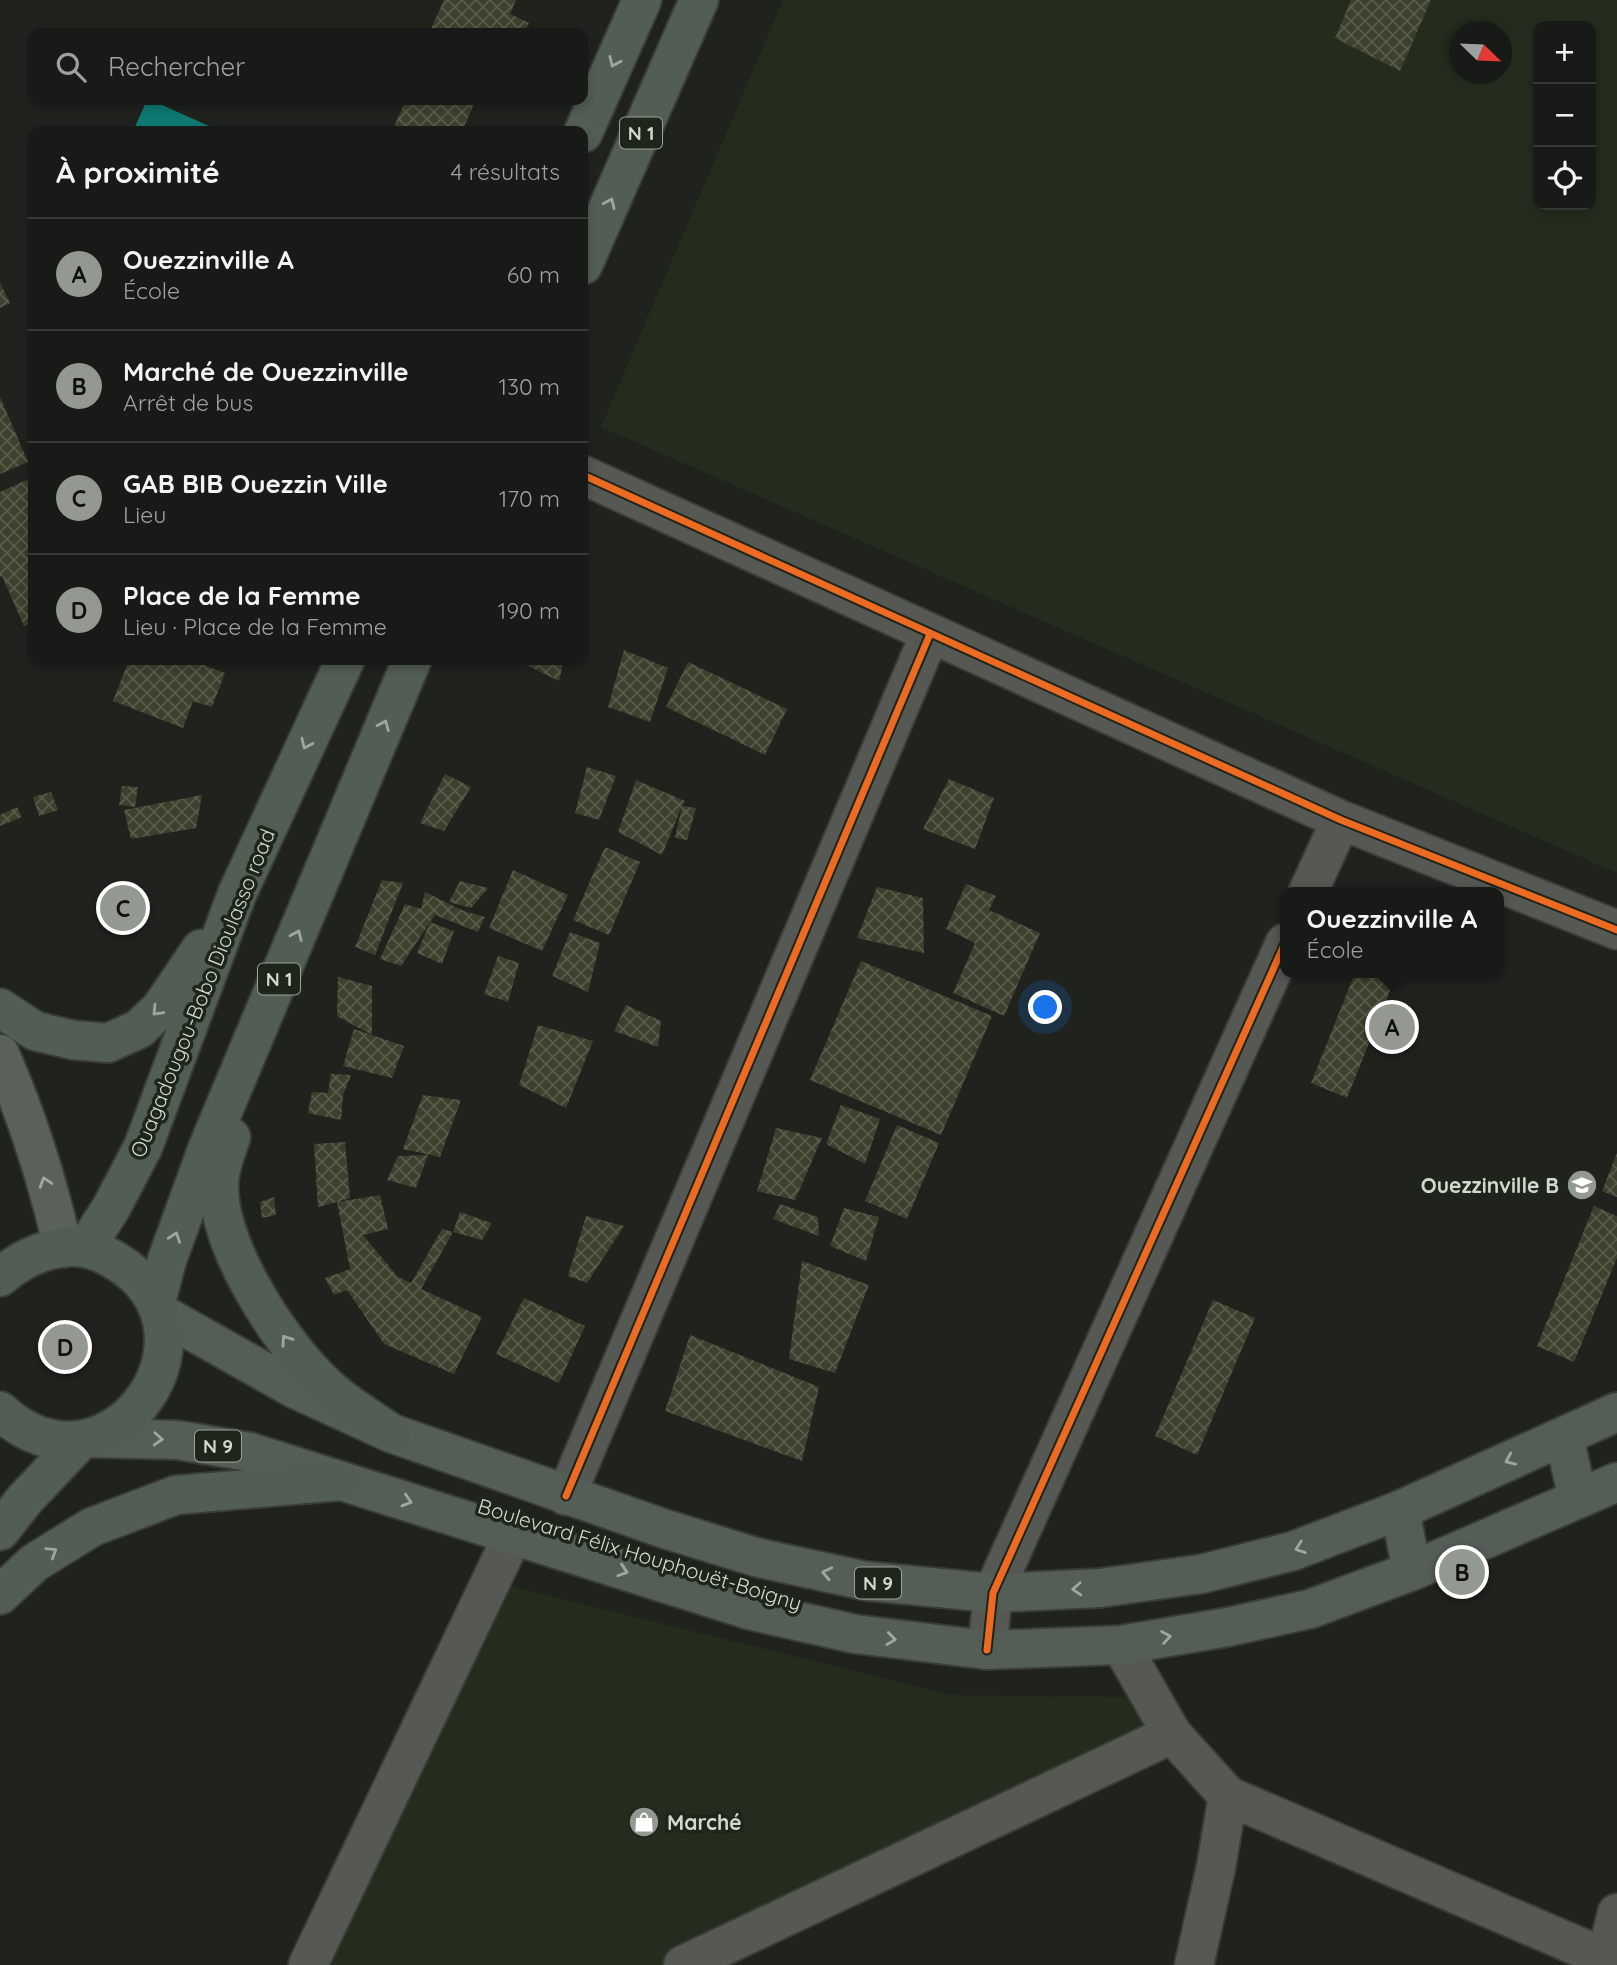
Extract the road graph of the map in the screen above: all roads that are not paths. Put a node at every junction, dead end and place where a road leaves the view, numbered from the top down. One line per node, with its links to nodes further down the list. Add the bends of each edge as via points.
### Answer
1 (642, 0): 3 (highway, N 1, one-way to 3)
2 (699, 0): 4 (highway, N 1, one-way to 2)
3 (586, 126)
4 (588, 254)
5 (588, 477): 6 (street)
6 (930, 634): 9 (street); 27 (street)
7 (343, 665): 11 (highway, Ouagadougou-Bobo Dioulasso road, one-way to 11)
8 (410, 665): 14 (highway, N 1, one-way to 8)
9 (1341, 820): 10 (street); 12 (street)
10 (1310, 887)
11 (237, 894): 15 (highway, one-way to 15, via 161,1008 139,1029 108,1043 73,1040 35,1031); 17 (highway, Ouagadougou-Bobo Dioulasso road, via 143,1147 111,1208)
12 (1617, 930)
13 (1280, 954): 33 (street)
14 (278, 980): 19 (highway, N 1, one-way to 14, via 188,1198); 22 (highway, one-way to 14, via 344,1401 293,1351 252,1288 221,1206 220,1174)
15 (0, 1008)
16 (3, 1071): 17 (main road, one-way to 16, via 55,1212)
17 (75, 1247): 18 (highway, via 40,1252); 19 (highway, via 122,1263 142,1280)
18 (0, 1277)
19 (158, 1308): 22 (main road, Boulevard Félix Houphouët-Boigny / N 9, via 295,1388); 24 (highway, N 1, via 164,1344 159,1376 143,1404 119,1425)
20 (0, 1411): 24 (highway, via 33,1434 57,1440)
21 (1617, 1412): 23 (main road, Boulevard Félix Houphouët-Boigny / N 9)
22 (391, 1433): 27 (main road, Boulevard Félix Houphouët-Boigny / N 9)
23 (1564, 1437): 28 (main road); 29 (main road, Boulevard Félix Houphouët-Boigny / N 9, one-way to 29)
24 (85, 1439): 25 (main road, N 9, one-way to 25, via 209,1444); 30 (highway, N 1)
25 (341, 1480): 31 (main road, Boulevard Félix Houphouët-Boigny, one-way to 31); 34 (highway, one-way to 25, via 34,1563 92,1527 176,1495)
26 (1617, 1482): 28 (main road, Boulevard Félix Houphouët-Boigny)
27 (566, 1496): 33 (main road, Boulevard Félix Houphouët-Boigny / N 9, one-way to 27, via 866,1581 759,1558)
28 (1578, 1499): 32 (main road, Boulevard Félix Houphouët-Boigny)
29 (1399, 1510): 32 (main road); 33 (main road, Boulevard Félix Houphouët-Boigny / N 9, one-way to 33, via 1293,1551 1200,1574 1100,1588)
30 (0, 1531)
31 (513, 1535): 36 (main road, Boulevard Félix Houphouët-Boigny, one-way to 36, via 749,1611 855,1634); 41 (street)
32 (1412, 1571): 35 (main road, Boulevard Félix Houphouët-Boigny, one-way to 32, via 1310,1609)
33 (993, 1593): 36 (street)
34 (0, 1595)
35 (1121, 1645): 36 (main road, Boulevard Félix Houphouët-Boigny); 37 (street)
36 (987, 1650)
37 (1172, 1734): 38 (street); 42 (street)
38 (1228, 1796): 40 (street); 43 (street)
39 (1617, 1913): 40 (street)
40 (1609, 1962)
41 (308, 1965)
42 (683, 1965)
43 (1194, 1965)

